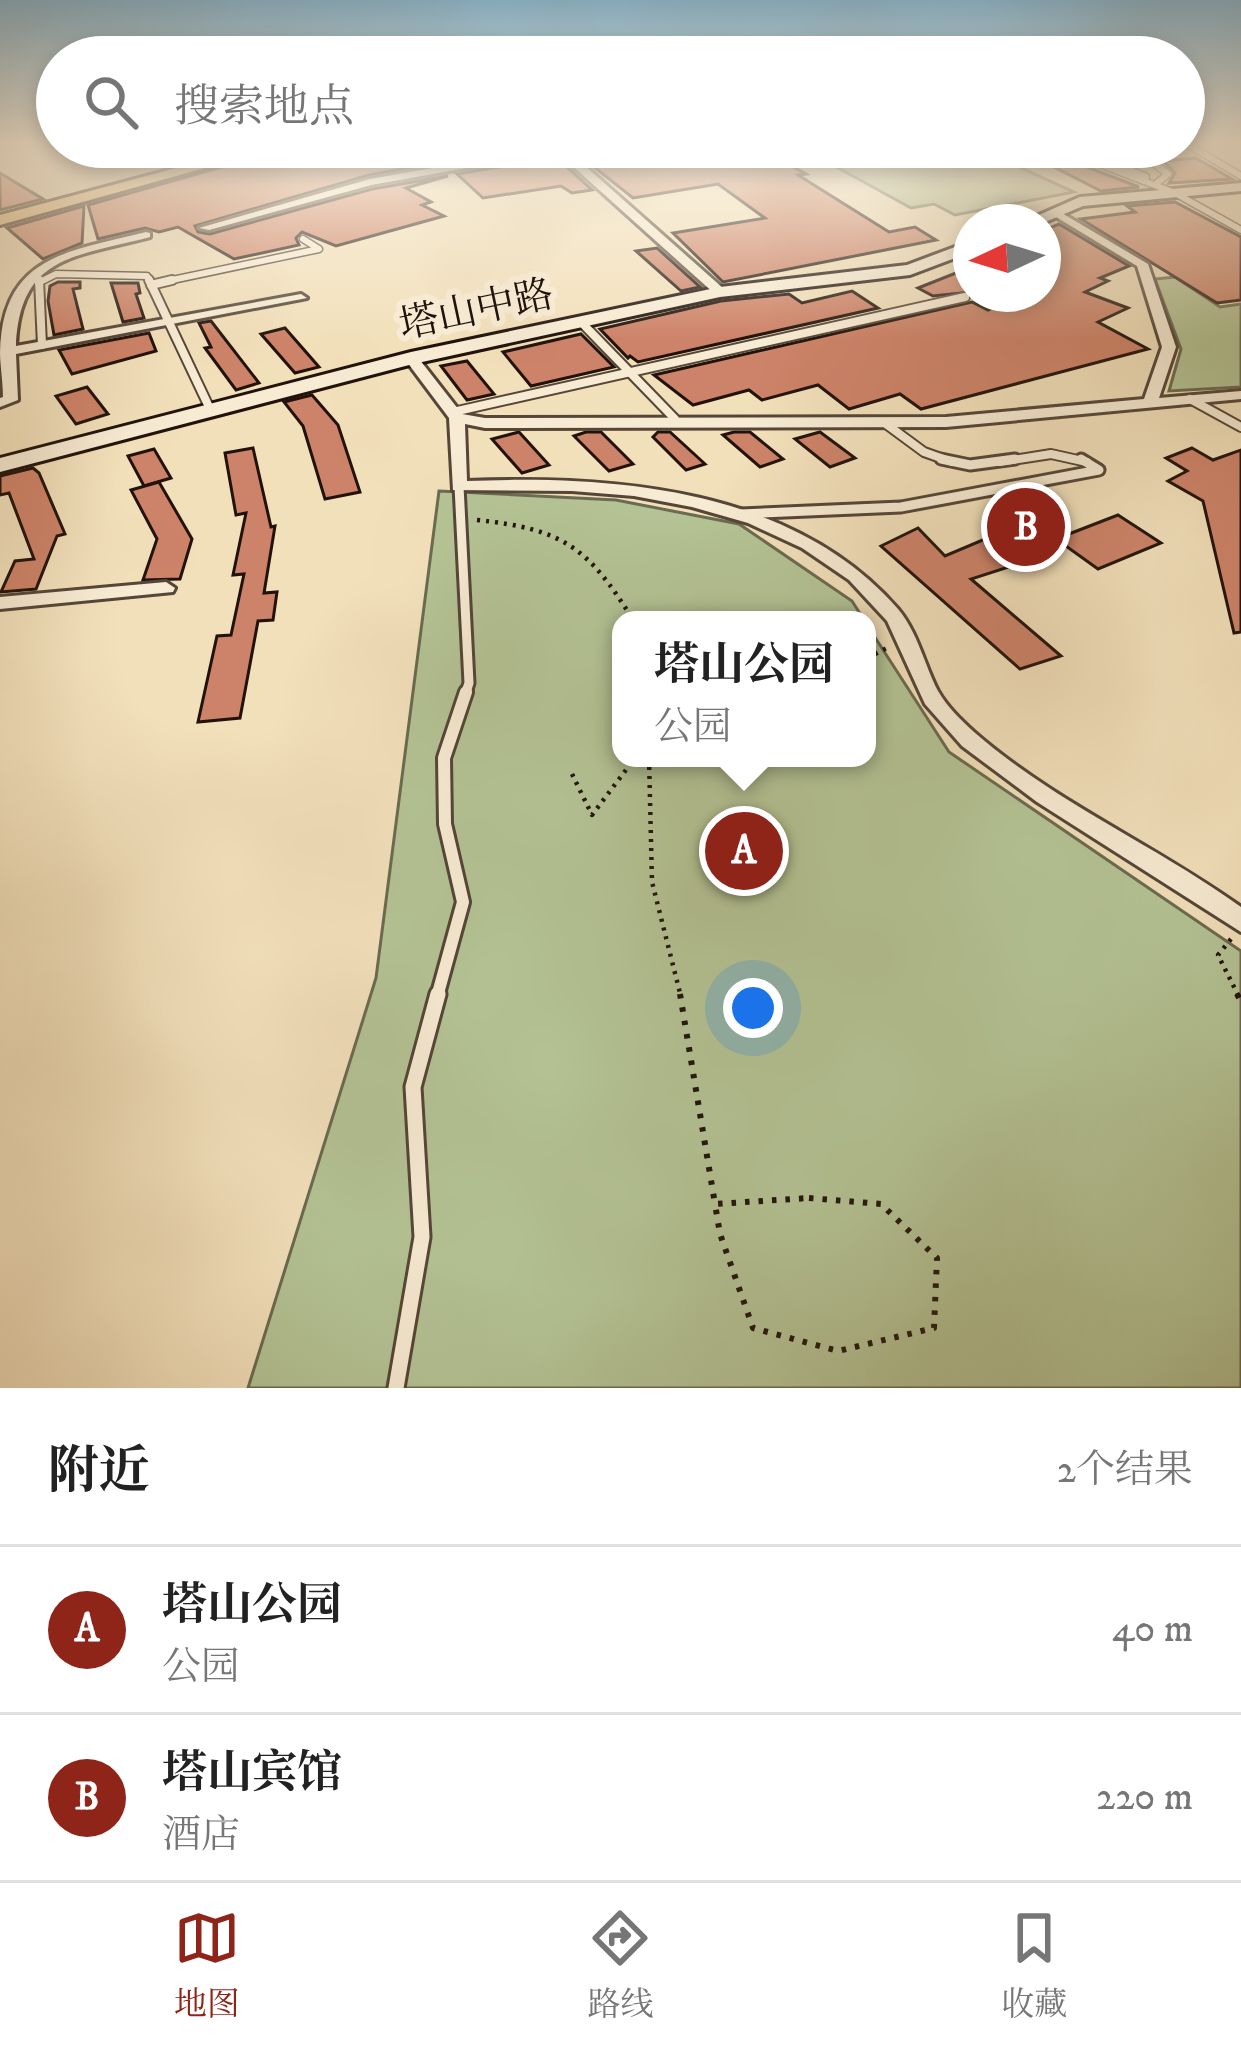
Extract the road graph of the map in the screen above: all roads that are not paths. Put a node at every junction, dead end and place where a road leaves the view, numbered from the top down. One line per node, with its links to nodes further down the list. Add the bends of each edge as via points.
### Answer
1 (29, 209): 7 (main road)
2 (32, 209): 7 (main road)
3 (274, 209): 8 (street)
4 (629, 209): 14 (street)
5 (1203, 209): 9 (lane)
6 (1061, 216): 26 (street, via 1142,264 1168,347)
7 (0, 217)
8 (205, 228)
9 (1241, 230)
10 (146, 236): 20 (street, via 26,274 10,296)
11 (303, 239): 13 (lane, via 319,249)
12 (953, 253): 14 (street, 塔山中路, via 910,270)
13 (151, 285): 17 (lane); 19 (lane, via 147,276 56,274 38,281)
14 (720, 292): 18 (street, 塔山中路)
15 (301, 298): 17 (street)
16 (953, 300): 22 (lane)
17 (167, 322): 19 (street); 27 (lane)
18 (580, 322): 21 (street, 塔山中路); 22 (lane)
19 (42, 345): 20 (street)
20 (2, 353): 25 (street, via 11,400)
21 (412, 358): 27 (street, 塔山中路); 28 (street)
22 (629, 372): 28 (lane); 29 (lane)
23 (1241, 395): 24 (street)
24 (1190, 399): 26 (street); 31 (lane)
25 (0, 403)
26 (1150, 403): 30 (street)
27 (210, 409): 32 (street, 塔山中路)
28 (455, 416): 29 (street, via 484,423); 33 (street)
29 (675, 419): 30 (street)
30 (886, 424): 34 (lane, via 912,449 970,465 1079,454 1099,470 901,507)
31 (1241, 427)
32 (0, 465)
33 (459, 486): 34 (street, via 538,481); 38 (lane, via 469,683 444,758 445,824 463,902 412,1087 422,1237)
34 (741, 514): 37 (street, via 837,560 895,617 934,702 982,751)
35 (166, 588): 36 (street)
36 (0, 603)
37 (1241, 922)
38 (396, 1388)

